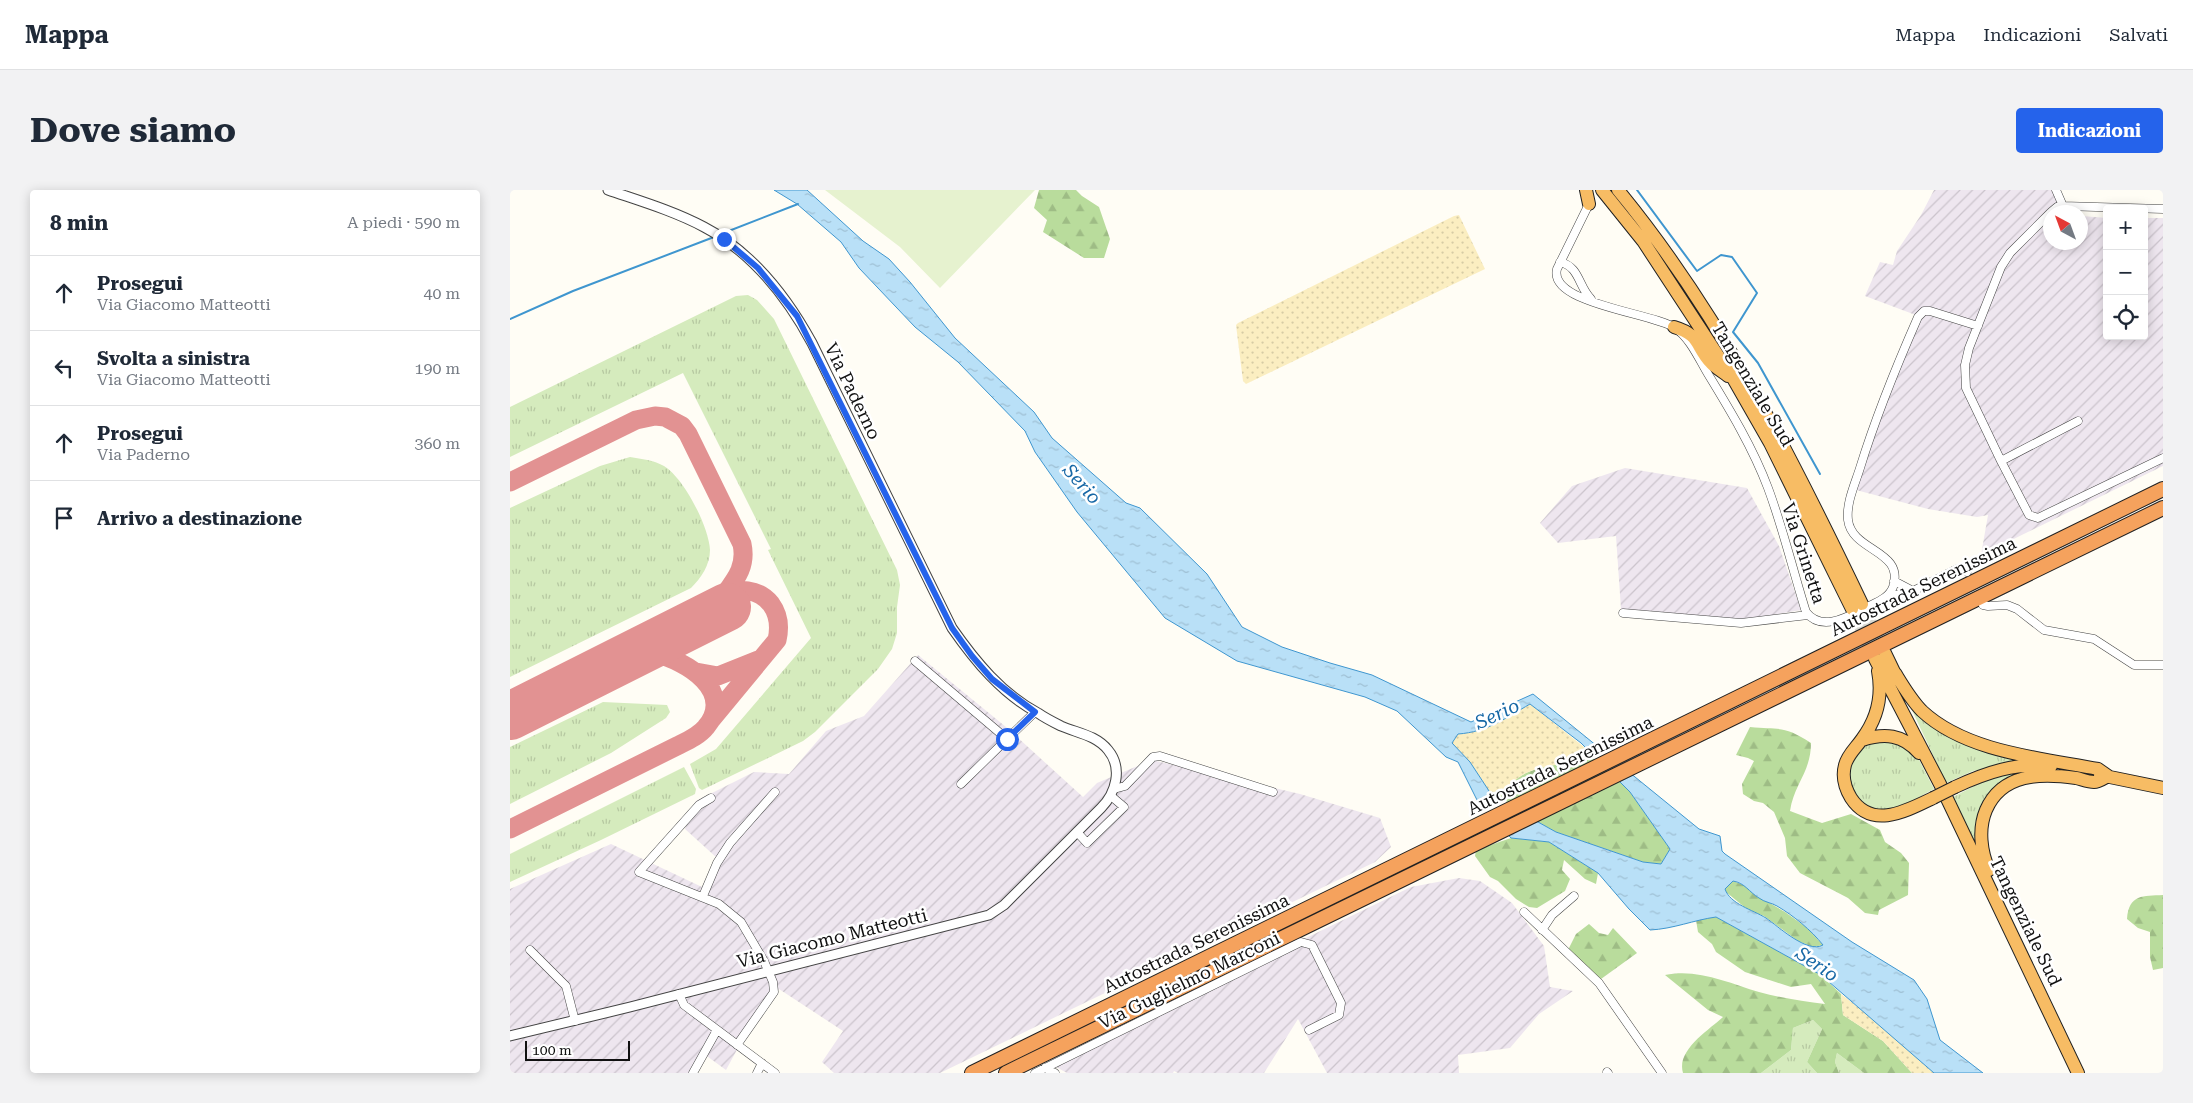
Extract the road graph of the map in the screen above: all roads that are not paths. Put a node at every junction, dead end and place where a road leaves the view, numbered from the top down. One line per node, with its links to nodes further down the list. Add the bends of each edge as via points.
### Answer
1 (608, 190): 32 (street, Via Paderno, via 706,228 758,268 797,316 952,628 992,679)
2 (1586, 190): 6 (highway)
3 (1602, 190): 15 (highway, Tangenziale Sud, via 1643,241)
4 (1618, 190): 15 (highway, Tangenziale Sud, via 1692,291 1743,372 1810,497 1857,607)
5 (2056, 190): 7 (street)
6 (1589, 204): 11 (street)
7 (2063, 205)
8 (2088, 207): 9 (street)
9 (2163, 209)
10 (2043, 221): 13 (street, via 2010,253 2001,267)
11 (1560, 262): 12 (street, via 1572,266); 12 (street, via 1556,274 1560,285)
12 (1592, 301): 14 (street)
13 (1978, 326): 18 (street, via 1965,365 1966,388); 22 (street, via 1930,311 1919,314 1885,393 1865,452 1850,498 1848,523 1858,540 1888,559)
14 (1674, 327): 15 (highway, via 1693,335 1712,363); 27 (street, Via Grinetta, via 1688,342 1745,438 1768,488)
15 (1734, 380)
16 (2078, 421): 18 (street)
17 (2163, 458): 18 (street, via 2038,518 2029,514)
18 (2001, 461)
19 (2163, 489): 63 (highway, Autostrada Serenissima)
20 (2163, 508): 64 (highway, Autostrada Serenissima)
21 (1967, 572): 23 (street, Via Grinetta, via 1963,568 1957,569)
22 (1894, 581): 23 (street); 24 (street)
23 (1913, 591): 24 (street, Via Grinetta)
24 (1886, 598): 27 (street, Via Grinetta, via 1842,620 1821,622)
25 (1983, 605): 30 (street, via 2007,605 2044,630 2094,639 2134,665)
26 (1623, 613): 27 (street, via 1741,623)
27 (1808, 616)
28 (1880, 656): 31 (highway, Tangenziale Sud); 34 (highway, via 1879,704); 37 (highway, Tangenziale Sud)
29 (915, 661): 33 (street)
30 (2163, 665)
31 (1895, 674): 35 (highway, via 1921,710 1958,736 2008,751 2098,768); 37 (highway, Tangenziale Sud)
32 (1035, 712): 33 (street); 40 (street, via 1103,745 1115,763 1116,782)
33 (1007, 739): 36 (street)
34 (1862, 740): 35 (highway, bridge, via 1848,757 1844,772 1848,793 1858,807 1874,815 1895,815 1992,772 2027,765); 37 (highway, via 1887,735 1904,739 1919,752)
35 (2108, 776): 38 (highway); 48 (highway, via 2095,782 2058,776 2028,776 2004,787 1988,806 1982,826 1983,850 2007,911)
36 (961, 784)
37 (1940, 784): 48 (highway, Tangenziale Sud)
38 (2163, 788)
39 (774, 792): 44 (street, via 730,843 717,863)
40 (1112, 792): 41 (street, Via Giacomo Matteotti, via 1125,786 1154,757 1160,756); 43 (street, Via Giacomo Matteotti, via 1101,808); 43 (street, via 1124,807 1087,843)
41 (1273, 792)
42 (711, 798): 44 (street, via 699,806 640,872)
43 (1076, 832): 50 (street, Via Giacomo Matteotti, via 1004,905 989,915)
44 (703, 896): 50 (street, via 741,922)
45 (1574, 896): 47 (street, via 1552,915)
46 (1524, 912): 47 (street)
47 (1542, 930): 67 (street, via 1598,983)
48 (2012, 933): 68 (highway, Tangenziale Sud)
49 (530, 950): 52 (street, via 566,986)
50 (768, 972): 51 (street, Via Giacomo Matteotti); 56 (street, via 774,992)
51 (679, 994): 52 (street, Via Giacomo Matteotti); 53 (street, via 684,1005)
52 (575, 1021): 55 (street, Via Giacomo Matteotti)
53 (717, 1030): 56 (street); 60 (street)
54 (1309, 1030): 58 (street, Via Guglielmo Marconi, via 1339,1015 1341,1003 1312,945 1301,942)
55 (510, 1036)
56 (737, 1045): 57 (street)
57 (762, 1063): 61 (street); 62 (street)
58 (1053, 1064): 59 (street, Via Guglielmo Marconi); 66 (street)
59 (1045, 1068): 65 (street, Via Guglielmo Marconi); 66 (street)
60 (693, 1073)
61 (757, 1073)
62 (775, 1073)
63 (972, 1073)
64 (1006, 1073)
65 (1035, 1073)
66 (1057, 1073)
67 (1662, 1073)
68 (2078, 1073)

